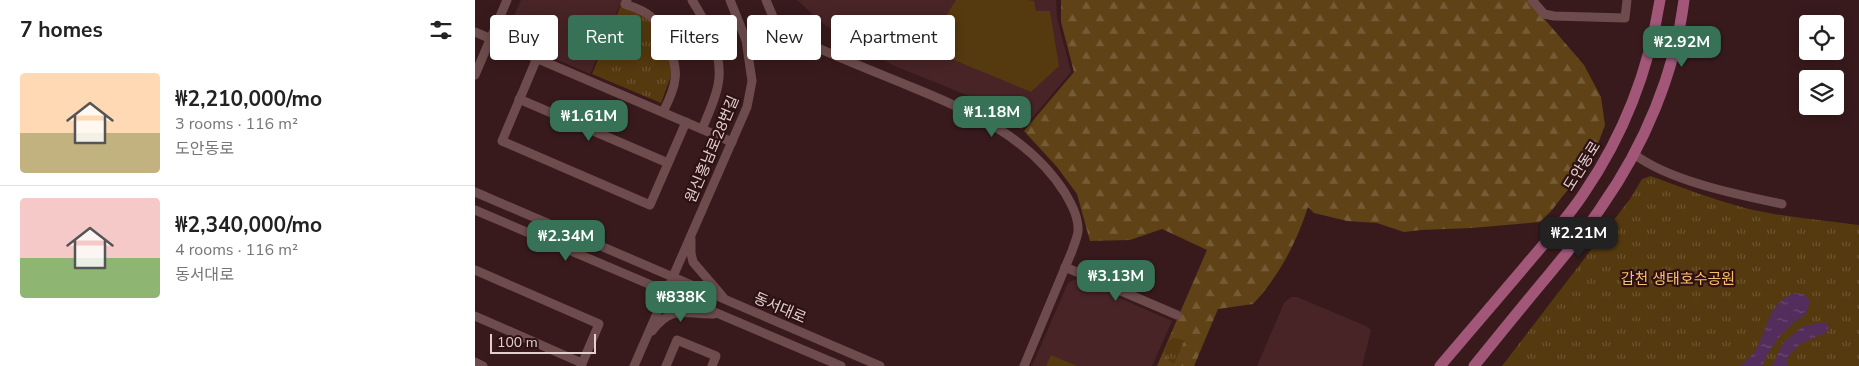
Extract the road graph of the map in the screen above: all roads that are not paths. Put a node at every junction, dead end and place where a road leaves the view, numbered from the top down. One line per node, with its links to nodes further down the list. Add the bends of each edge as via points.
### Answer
1 (507, 0): 10 (street)
2 (693, 0): 24 (street, via 711,34 720,70)
3 (729, 0): 15 (street, 원신흥남로28번길)
4 (766, 0): 11 (street)
5 (1532, 0): 6 (street, via 1544,14 1554,16 1625,18)
6 (1627, 0)
7 (1660, 0): 50 (main road, 도안동로, via 1636,92 1605,159 1556,230)
8 (1684, 0): 26 (main road, via 1669,69)
9 (626, 2): 22 (street, via 659,25 675,66 676,78)
10 (501, 15)
11 (772, 15)
12 (475, 32): 13 (street)
13 (490, 38)
14 (490, 40): 20 (street)
15 (747, 40)
16 (821, 47): 32 (street, via 958,106 1024,146 1049,172 1075,213 1078,232)
17 (536, 60): 21 (street)
18 (542, 60): 22 (street)
19 (749, 60): 25 (street, 원신흥남로28번길, via 752,81 747,108)
20 (475, 75)
21 (519, 100): 27 (street); 27 (street, via 502,141 651,205)
22 (663, 112): 23 (street)
23 (686, 122): 24 (street); 27 (street)
24 (702, 129): 25 (street)
25 (732, 142): 31 (street, 원신흥남로28번길)
26 (1634, 154): 29 (street, via 1653,167 1691,180); 51 (main road, via 1602,206 1569,250)
27 (668, 164)
28 (475, 192): 34 (street, 동서대로)
29 (1782, 204)
30 (475, 210): 35 (street, 동서대로)
31 (690, 236): 34 (street, 원신흥남로28번길); 36 (street, via 693,262)
32 (1065, 267): 38 (street); 49 (street)
33 (475, 270): 42 (street, via 599,324)
34 (673, 277): 35 (street, 원신흥남로28번길); 36 (street, 동서대로)
35 (666, 292): 37 (street, 동서대로); 40 (street, 원신흥남로28번길)
36 (724, 299): 48 (street, 동서대로)
37 (718, 314): 40 (street, via 674,312 658,324); 47 (street, 동서대로)
38 (1177, 315)
39 (475, 316): 42 (street)
40 (645, 341): 44 (street, 원신흥남로28번길)
41 (475, 362): 43 (street)
42 (581, 364)
43 (483, 366)
44 (634, 366)
45 (666, 366): 46 (street, via 677,340 716,356)
46 (712, 366)
47 (841, 366)
48 (880, 366)
49 (1025, 366)
50 (1441, 366)
51 (1474, 366)

